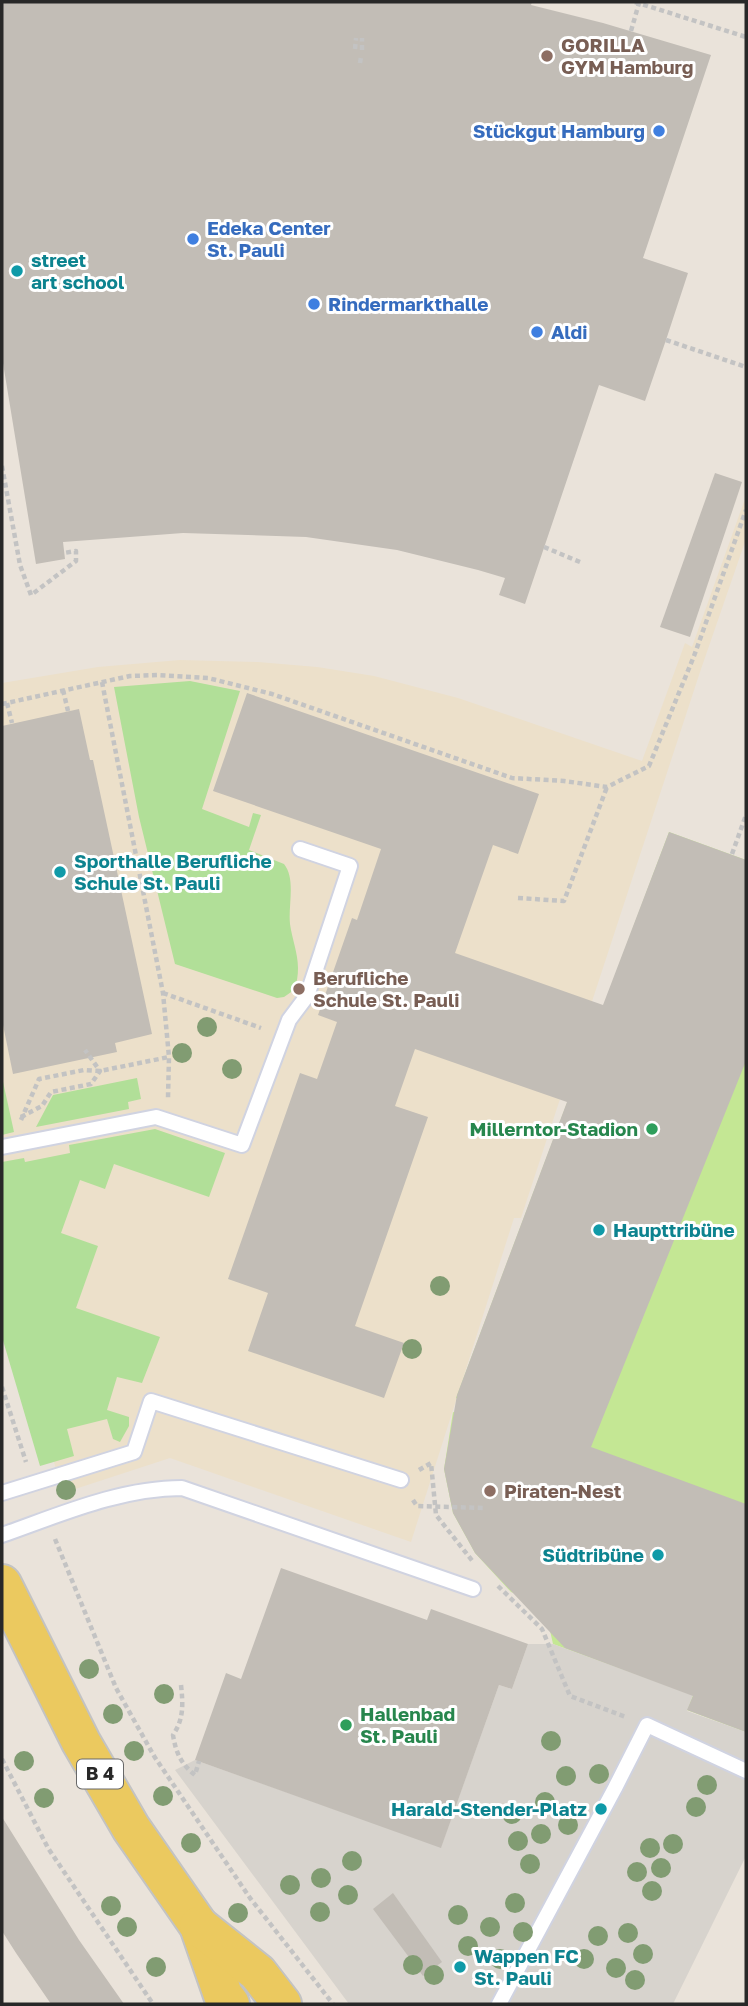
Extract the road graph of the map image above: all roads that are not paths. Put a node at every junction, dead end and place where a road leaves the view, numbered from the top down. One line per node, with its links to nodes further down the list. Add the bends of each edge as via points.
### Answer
1 (300, 849): 2 (lane, via 349,866 307,996 289,1020 242,1145 156,1117)
2 (2, 1147)
3 (401, 1480): 4 (lane, via 151,1401 134,1452)
4 (2, 1493)
5 (2, 1535): 7 (lane, via 152,1488 182,1488)
6 (2, 1584): 9 (main road, B 4, via 80,1742 131,1828)
7 (473, 1589)
8 (746, 1771): 12 (lane, via 647,1725)
9 (199, 1926): 10 (main road, B 4); 11 (main road, B 4, via 258,1973)
10 (230, 2004)
11 (282, 2004)
12 (499, 2004)

